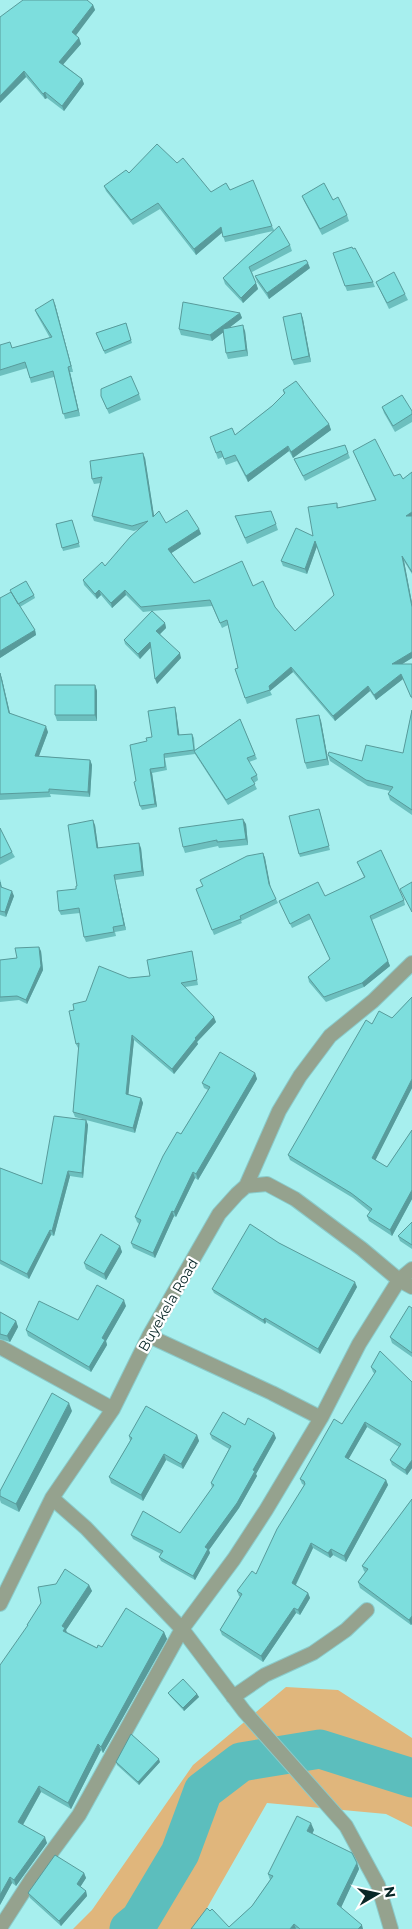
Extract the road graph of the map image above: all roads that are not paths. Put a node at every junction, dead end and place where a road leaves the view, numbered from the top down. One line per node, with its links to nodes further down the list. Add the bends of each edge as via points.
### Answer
1 (412, 963): 2 (street, via 330,1036 300,1076 279,1111)
2 (246, 1186): 4 (street, via 267,1184 295,1199); 6 (street, Buyekela Road, via 220,1214)
3 (412, 1269): 4 (street)
4 (399, 1280): 5 (street); 9 (street)
5 (412, 1287)
6 (149, 1336): 8 (street, Buyekela Road); 9 (street)
7 (0, 1347): 8 (street)
8 (113, 1408): 10 (street, Buyekela Road)
9 (321, 1418): 13 (street, via 234,1559)
10 (52, 1498): 11 (street, Buyekela Road); 13 (street, via 92,1533)
11 (0, 1604)
12 (367, 1610): 14 (street, via 346,1630 313,1653 265,1675)
13 (182, 1630): 14 (street); 15 (street, via 79,1815)
14 (233, 1697): 16 (street, via 346,1826 378,1885)
15 (0, 1928)
16 (391, 1929)

